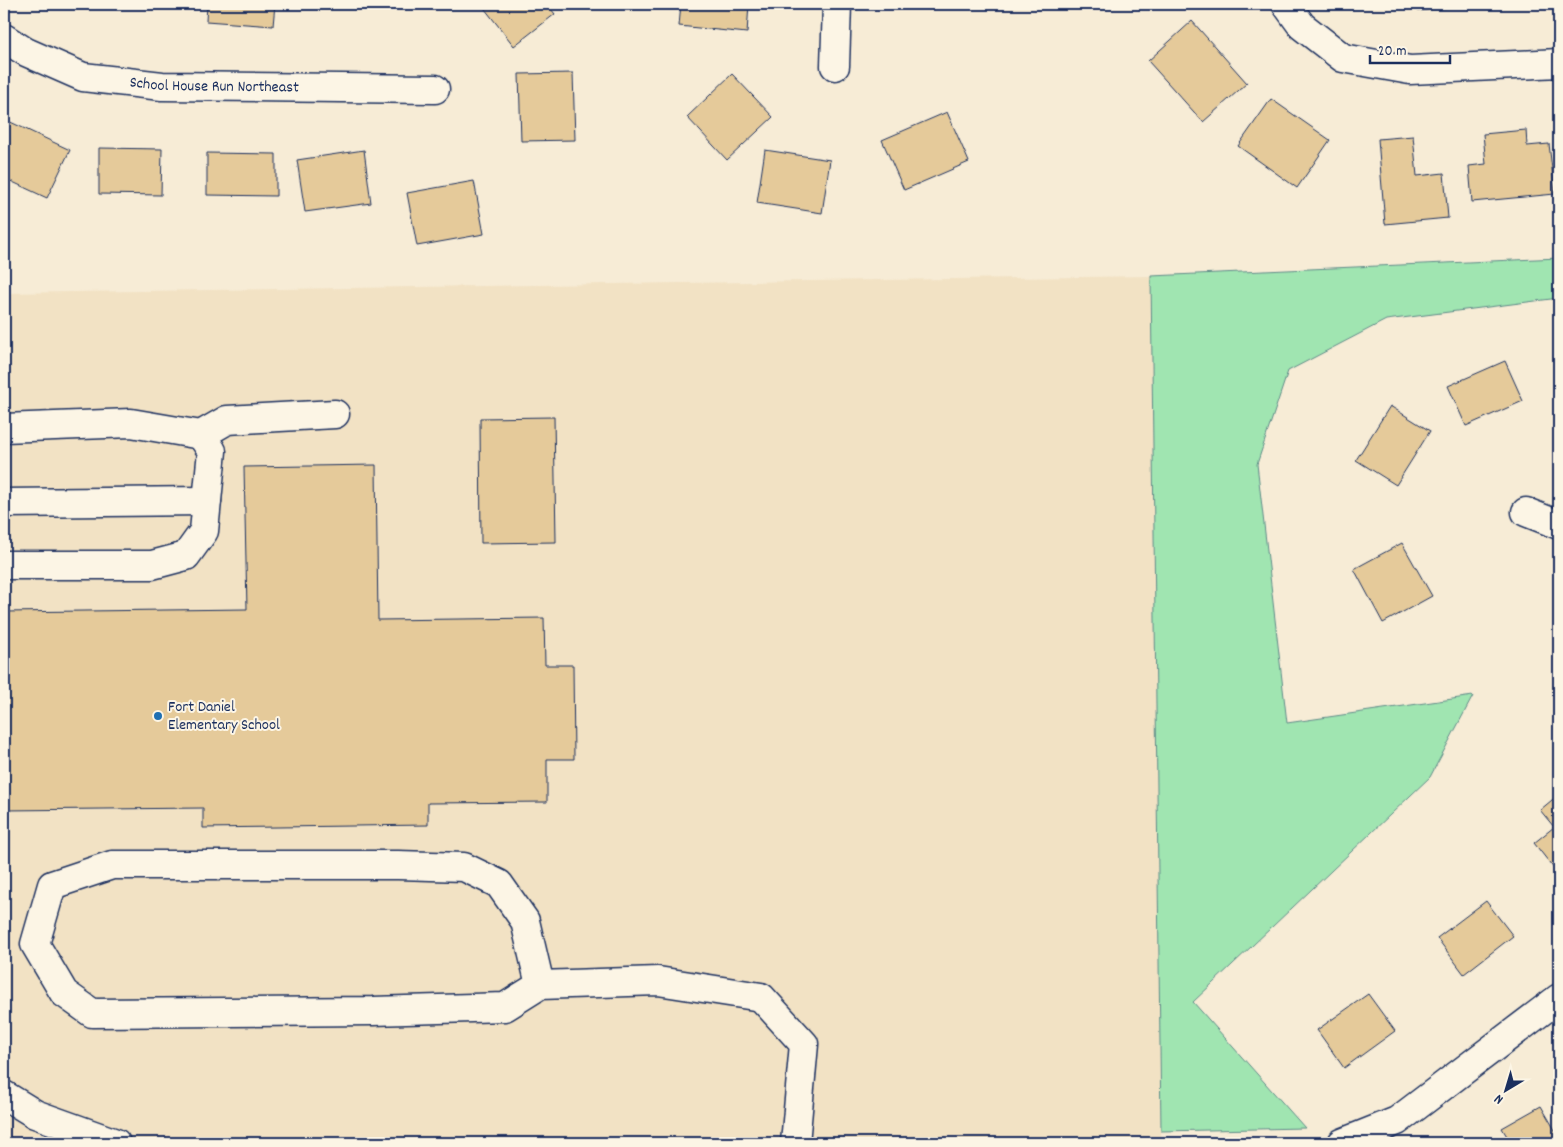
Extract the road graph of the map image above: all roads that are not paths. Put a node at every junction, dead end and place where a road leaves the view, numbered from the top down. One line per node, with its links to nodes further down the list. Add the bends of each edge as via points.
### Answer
1 (837, 4): 5 (street)
2 (1286, 4): 4 (street, via 1302,26 1343,58 1410,70)
3 (4, 38): 6 (street, School House Run Northeast, via 26,52 83,77 152,85)
4 (1559, 64)
5 (835, 66)
6 (435, 89)
7 (335, 414): 9 (street, via 228,420)
8 (4, 428): 9 (street, via 131,422)
9 (201, 435): 10 (street, via 212,452)
10 (207, 501): 11 (street); 14 (street, via 204,531 186,556 152,565)
11 (4, 503)
12 (1526, 512): 13 (street)
13 (1559, 525)
14 (4, 565)
15 (540, 985): 15 (street, via 525,921 499,884 464,867 112,865 52,885 35,944 64,993 92,1013 505,1007); 19 (street, via 658,981 761,997 804,1044)
16 (1559, 998): 20 (street, via 1397,1121)
17 (4, 1095): 18 (street, via 35,1114)
18 (116, 1143)
19 (795, 1143)
20 (1342, 1143)

